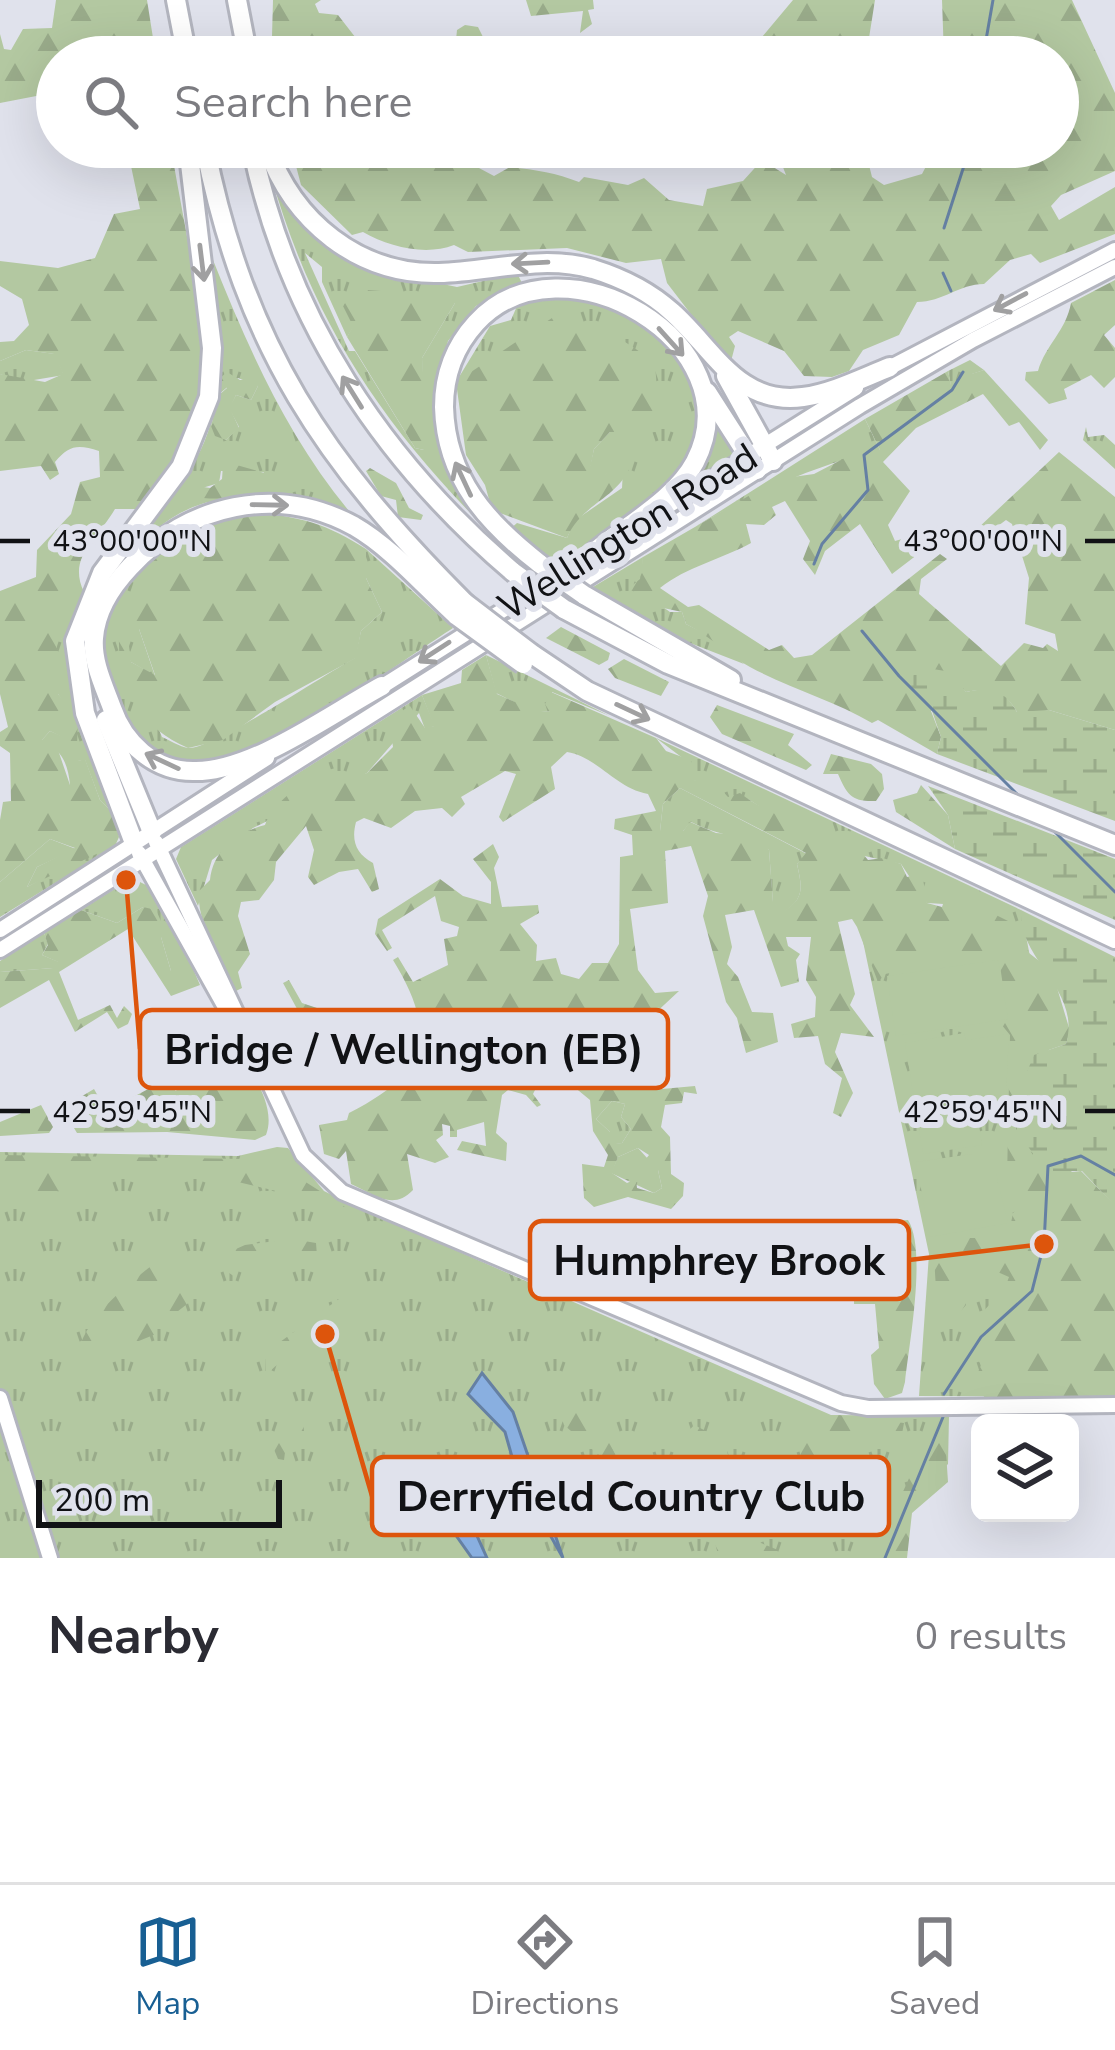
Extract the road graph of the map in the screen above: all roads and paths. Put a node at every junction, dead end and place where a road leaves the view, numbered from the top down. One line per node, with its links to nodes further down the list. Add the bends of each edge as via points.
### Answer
1 (174, 0): 4 (highway); 5 (highway)
2 (226, 0): 6 (highway)
3 (237, 0): 7 (highway)
4 (176, 36)
5 (183, 36)
6 (232, 36)
7 (244, 36)
8 (191, 168): 25 (highway, one-way to 25, via 212,348 209,397 181,467 102,573 75,641 85,713)
9 (212, 168): 19 (highway, via 243,288 310,424)
10 (258, 168): 22 (highway, one-way to 10, bridge, via 564,608 425,489 345,382 285,261)
11 (279, 168): 15 (highway, one-way to 11, via 657,300 589,268 532,262 418,272 345,248 301,211)
12 (1115, 250): 14 (main road, Wellington Road, one-way to 14)
13 (1115, 267): 17 (main road, Wellington Road)
14 (890, 367): 15 (highway, via 791,398); 17 (main road, Wellington Road)
15 (723, 370): 17 (highway)
16 (705, 388): 17 (highway); 18 (highway, via 694,464); 22 (highway, one-way to 16, bridge, via 540,564 479,510 453,459 446,382 469,330 514,295 551,286 590,289 625,304 657,326)
17 (760, 458): 18 (main road, Wellington Road); 23 (main road, Wellington Road)
18 (593, 554): 21 (main road, Wellington Road, one-way to 21)
19 (461, 610): 20 (highway, one-way to 19, via 101,609 142,553 190,520 244,505 292,505 356,527); 27 (highway, one-way to 27, bridge, via 587,691)
20 (95, 660): 21 (highway, one-way to 20, via 246,760 190,771 154,761 123,733); 23 (highway, via 113,742)
21 (382, 686): 23 (main road, Wellington Road)
22 (770, 706): 24 (highway)
23 (155, 840): 25 (main road); 29 (main road)
24 (1115, 844)
25 (138, 851): 26 (main road); 28 (main road); 29 (main road)
26 (0, 930)
27 (1115, 939)
28 (0, 950)
29 (246, 1042): 31 (main road, via 304,1155 342,1192 809,1392 868,1408)
30 (0, 1398): 32 (main road)
31 (1115, 1405)
32 (50, 1558)

